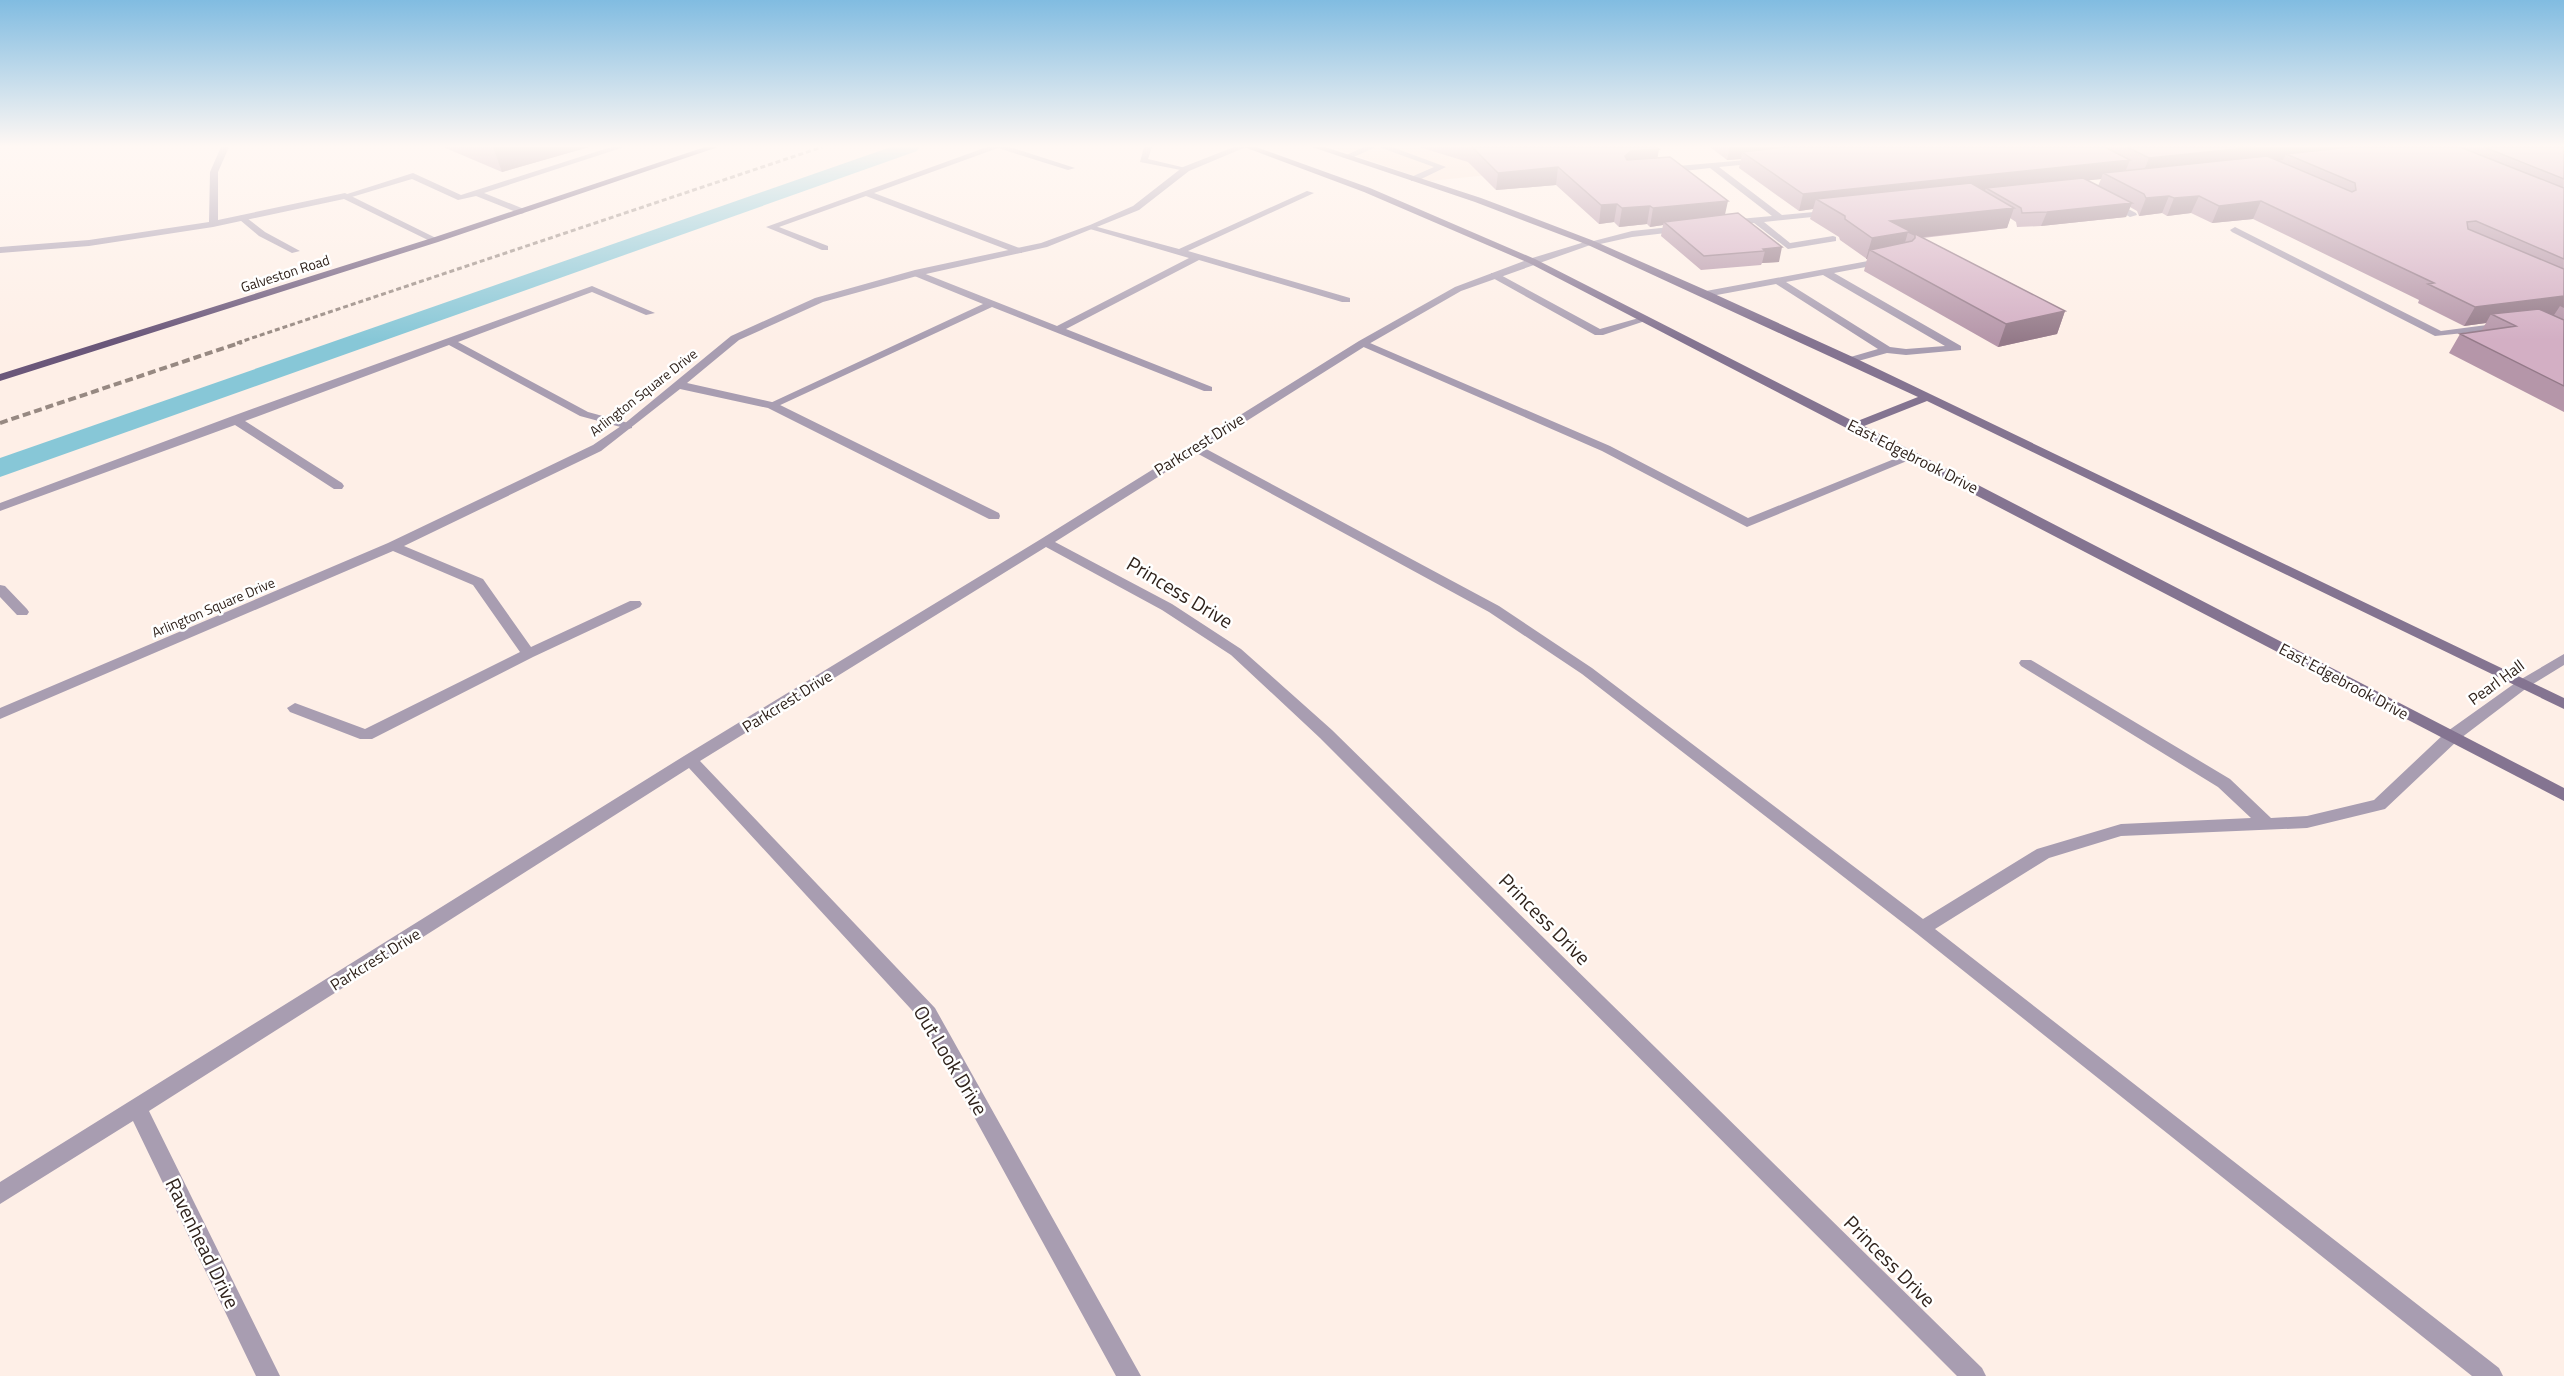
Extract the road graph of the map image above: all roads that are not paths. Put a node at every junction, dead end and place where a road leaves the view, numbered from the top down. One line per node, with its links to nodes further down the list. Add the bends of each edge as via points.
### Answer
1 (213, 211): 18 (street)
2 (274, 211): 16 (street)
3 (376, 211): 24 (street)
4 (521, 211): 24 (main road, Galveston Road)
5 (816, 211): 26 (street, via 771,227)
6 (912, 211): 29 (street)
7 (1129, 211): 20 (street, Arlington Square Drive)
8 (1270, 211): 30 (street)
9 (1416, 211): 33 (main road, East Edgebrook Drive)
10 (1507, 211): 25 (main road)
11 (1771, 211): 15 (street)
12 (1836, 211): 15 (street)
13 (2126, 211): 14 (street)
14 (2133, 215)
15 (1779, 217): 17 (street)
16 (243, 218): 18 (street); 28 (street, via 262,234)
17 (1756, 220): 19 (street); 23 (street, via 1788,246)
18 (213, 224): 27 (street, via 88,243)
19 (1723, 224)
20 (1093, 227): 29 (street, Arlington Square Drive); 30 (street)
21 (1690, 227): 25 (street, Parkcrest Drive)
22 (2235, 230): 43 (street, via 2439,334)
23 (1833, 239)
24 (435, 240): 49 (main road, Galveston Road)
25 (1591, 243): 33 (street, Parkcrest Drive); 38 (main road)
26 (825, 248)
27 (0, 250)
28 (295, 251)
29 (1019, 251): 35 (street, Arlington Square Drive)
30 (1179, 252): 31 (street)
31 (1198, 257): 39 (street); 44 (street)
32 (1891, 260): 34 (street)
33 (1532, 261): 36 (street, Parkcrest Drive); 42 (main road, East Edgebrook Drive)
34 (1826, 272): 37 (street); 47 (street, via 1957,348)
35 (915, 273): 40 (street); 50 (street, Arlington Square Drive, via 819,300 735,338)
36 (1494, 275): 42 (street, via 1599,333); 46 (street, Parkcrest Drive, via 1458,289)
37 (1778, 281): 38 (street); 47 (street)
38 (1706, 294): 48 (main road)
39 (1346, 300)
40 (993, 303): 44 (street); 53 (street)
41 (650, 313): 45 (street, via 592,289)
42 (1646, 319): 56 (main road, East Edgebrook Drive)
43 (2517, 324)
44 (1058, 329): 51 (street)
45 (449, 341): 54 (street); 55 (street, via 585,414)
46 (1363, 343): 57 (street, Parkcrest Drive); 58 (street, via 1590,440 1747,523)
47 (1887, 350): 48 (street)
48 (1851, 360): 52 (main road)
49 (0, 378)
50 (679, 385): 53 (street); 55 (street, Arlington Square Drive)
51 (1208, 389)
52 (1927, 397): 56 (main road); 70 (main road)
53 (772, 405): 61 (street)
54 (234, 419): 59 (street); 60 (street)
55 (628, 426): 63 (street, Arlington Square Drive, via 597,448)
56 (1854, 426): 58 (main road, East Edgebrook Drive)
57 (1195, 447): 62 (street, Parkcrest Drive); 78 (street, via 1494,609 1550,646)
58 (1913, 456): 74 (main road, East Edgebrook Drive)
59 (338, 486)
60 (0, 507)
61 (994, 516)
62 (1046, 542): 75 (street, Parkcrest Drive); 83 (street, Princess Drive, via 1167,607 1236,652 1326,735)
63 (393, 546): 67 (street, via 478,582); 73 (street, Arlington Square Drive)
64 (0, 589): 66 (street)
65 (635, 604): 67 (street)
66 (22, 612)
67 (528, 654): 72 (street, via 366,735)
68 (2564, 659): 70 (street, Pearl Hall)
69 (2026, 663): 77 (street, via 2223,783)
70 (2523, 684): 71 (main road); 74 (street, Pearl Hall)
71 (2564, 704)
72 (295, 708)
73 (0, 714)
74 (2451, 737): 76 (main road, East Edgebrook Drive); 77 (street, Pearl Hall, via 2379,805 2307,822)
75 (690, 760): 79 (street, Parkcrest Drive); 82 (street, Out Look Drive, via 928,1014)
76 (2564, 795)
77 (2266, 823): 78 (street, Pearl Hall, via 2121,830 2043,853)
78 (1922, 928): 84 (street)
79 (137, 1109): 80 (street, Parkcrest Drive); 81 (street, Ravenhead Drive)
80 (0, 1194)
81 (268, 1376)
82 (1129, 1376)
83 (1974, 1376)
84 (2491, 1376)

